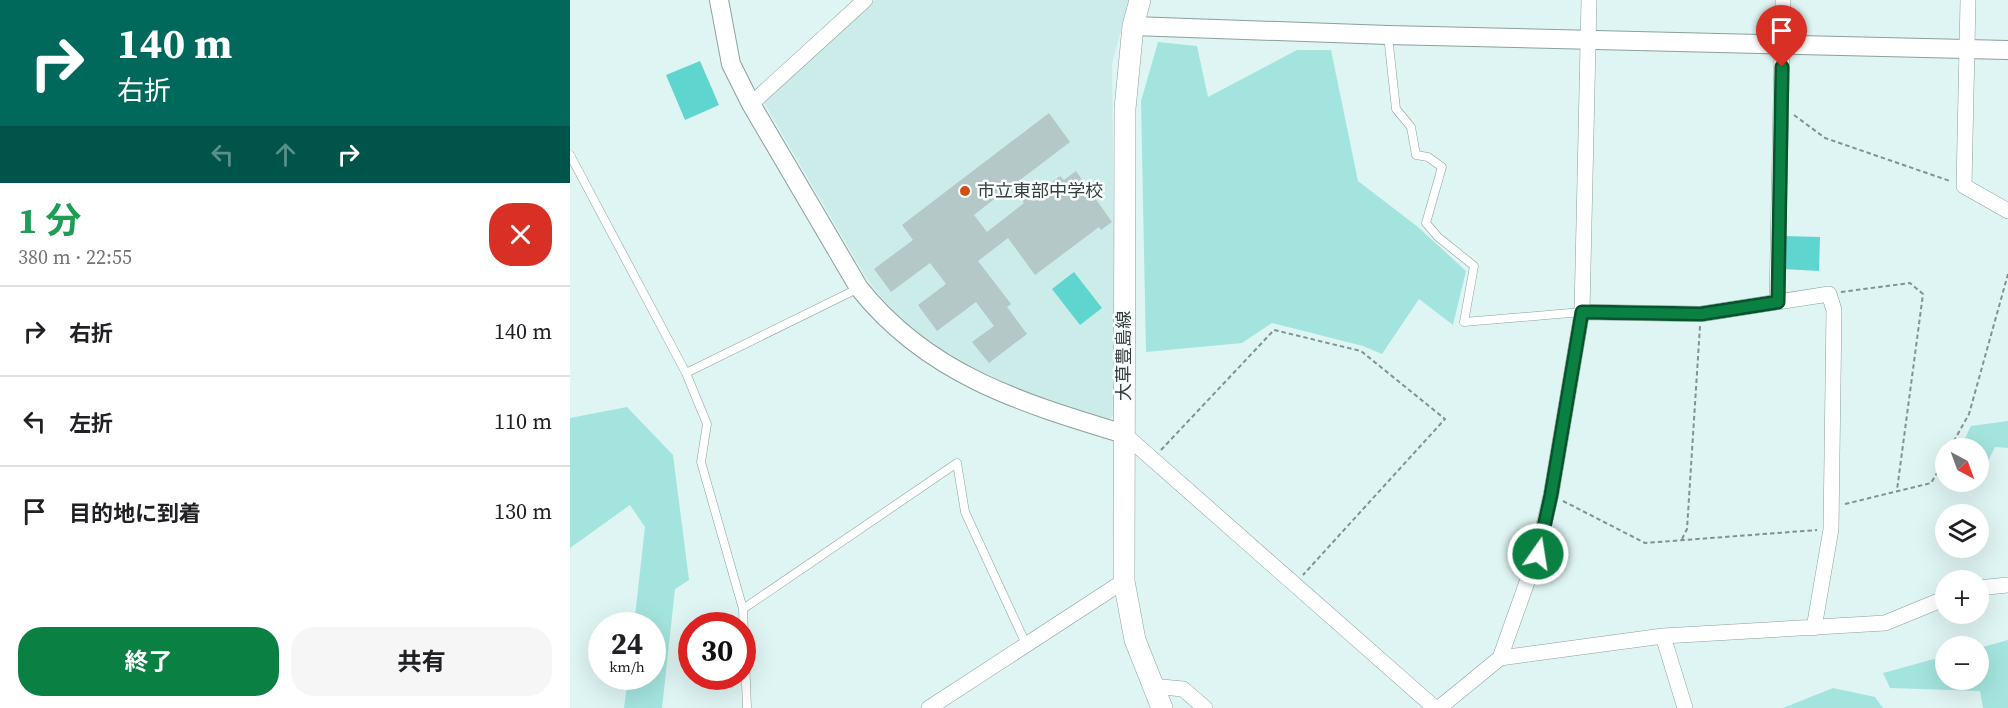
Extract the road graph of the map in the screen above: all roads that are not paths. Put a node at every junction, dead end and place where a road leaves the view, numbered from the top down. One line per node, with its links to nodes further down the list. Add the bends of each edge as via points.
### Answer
1 (719, 0): 13 (street, via 731,64)
2 (865, 0): 13 (street)
3 (1140, 0): 7 (main road, 大草豊島線)
4 (1589, 0): 9 (street)
5 (1783, 0): 10 (street)
6 (1968, 0): 11 (street)
7 (1133, 26): 8 (street); 20 (main road, 大草豊島線, via 1125,109)
8 (1388, 35): 9 (street); 18 (lane, via 1396,109 1411,128 1416,155 1428,157 1442,167 1426,223 1474,266 1464,322)
9 (1590, 38): 10 (street); 18 (street)
10 (1783, 43): 11 (street); 17 (street)
11 (1966, 49): 12 (street); 15 (street, via 1964,186)
12 (2008, 50)
13 (751, 104): 16 (street)
14 (570, 155): 19 (lane)
15 (2008, 211)
16 (859, 288): 19 (lane); 20 (street, via 899,332 968,378 1006,396)
17 (1778, 302): 18 (street, via 1701,314); 26 (street, via 1829,294 1834,310 1831,529)
18 (1582, 312): 29 (street, via 1538,554)
19 (686, 373): 25 (lane, via 707,424 701,462)
20 (1124, 434): 21 (main road, 大草豊島線); 35 (street)
21 (1124, 581): 28 (street); 30 (main road, 大草豊島線, via 1135,640)
22 (2008, 585): 23 (street)
23 (1989, 587)
24 (1935, 603): 26 (street, via 1885,623)
25 (743, 609): 28 (lane, via 957,463 965,512); 31 (lane)
26 (1814, 628): 27 (street)
27 (1663, 636): 29 (street); 36 (street)
28 (1026, 644): 32 (street)
29 (1500, 657): 35 (street)
30 (1152, 686): 33 (main road, 大草豊島線); 34 (street, via 1183,689)
31 (747, 708)
32 (929, 708)
33 (1162, 708)
34 (1205, 708)
35 (1437, 708)
36 (1685, 708)

